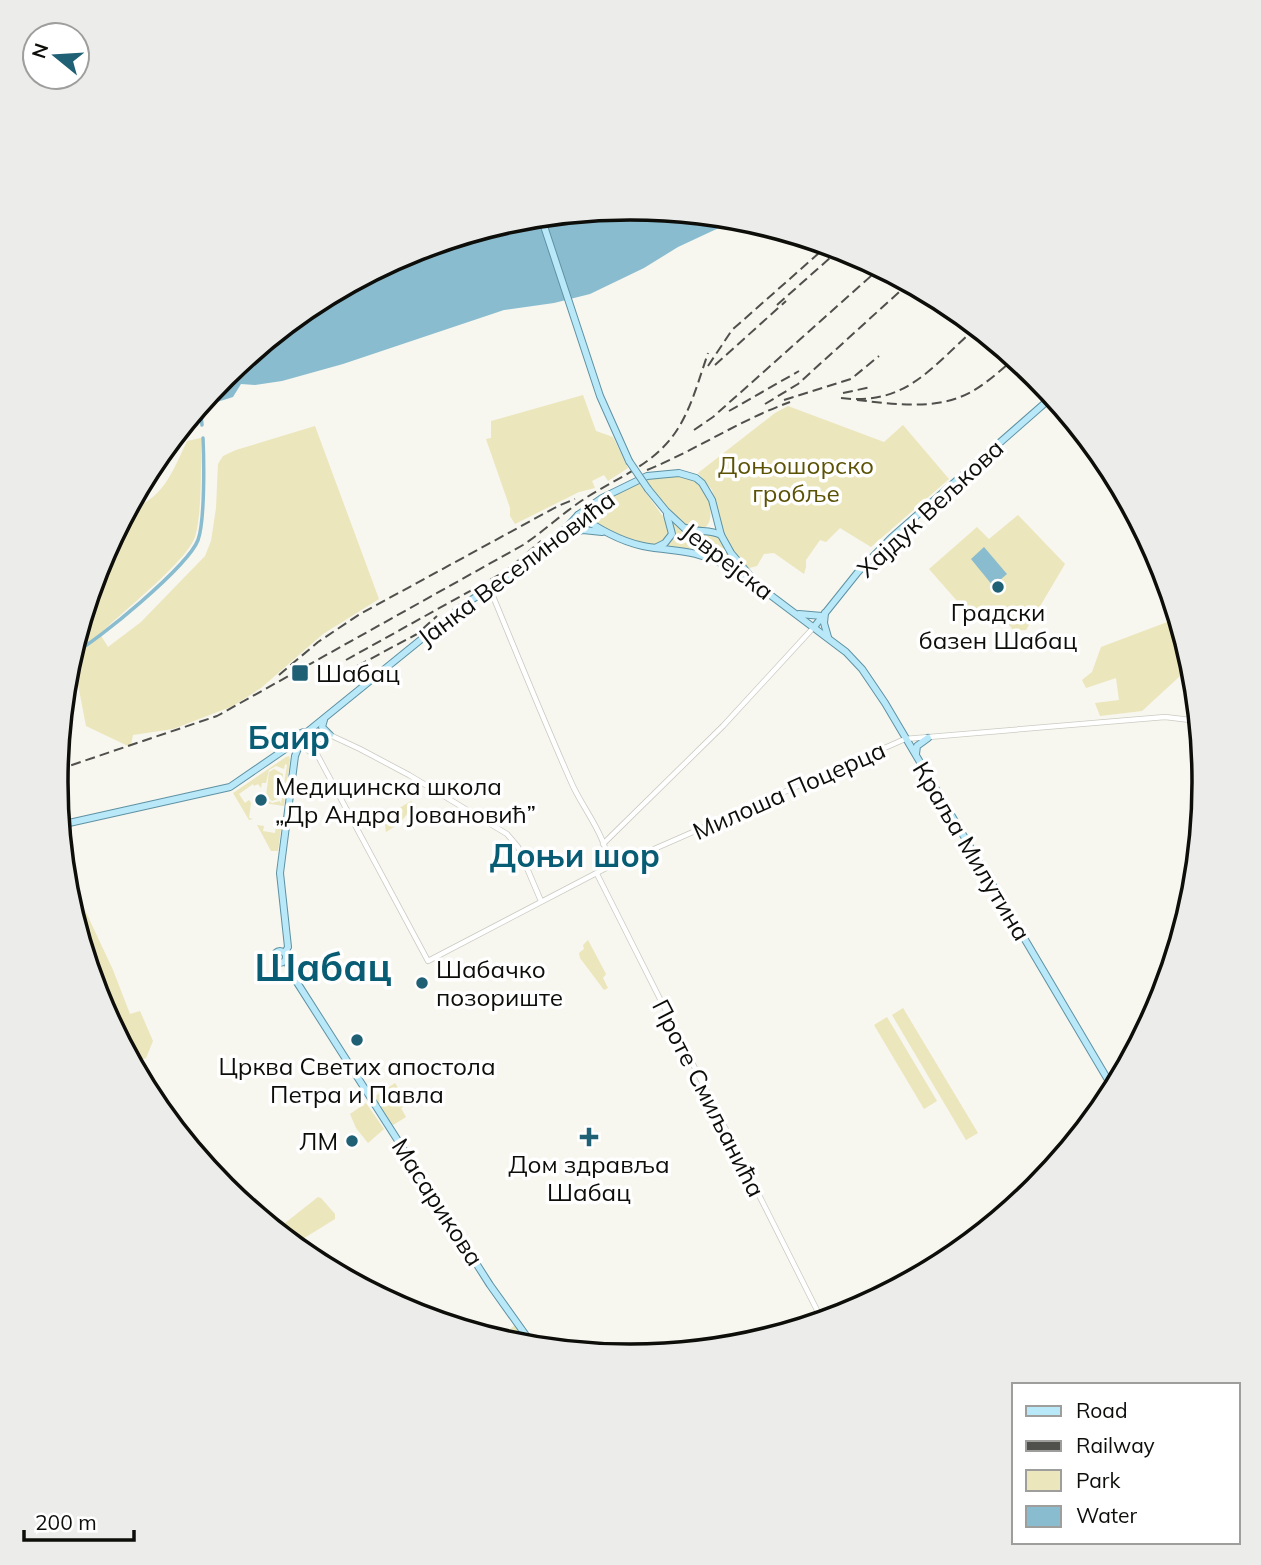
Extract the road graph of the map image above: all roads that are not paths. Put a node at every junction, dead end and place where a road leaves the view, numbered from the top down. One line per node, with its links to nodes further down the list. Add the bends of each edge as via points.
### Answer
1 (544, 227): 3 (main road, Јеврејска, bridge, via 606,411 629,461)
2 (1045, 403): 16 (main road, Хајдук Вељкова, via 891,538)
3 (662, 507): 6 (main road, Јеврејска); 11 (main road, via 672,534)
4 (714, 508): 5 (main road, Јанка Веселиновића, via 702,483 689,474 673,472 633,482); 7 (main road, via 711,524); 9 (main road, Јанка Веселиновића)
5 (578, 515): 8 (main road); 10 (main road, Јанка Веселиновића)
6 (680, 526): 7 (main road); 12 (main road, Јеврејска)
7 (702, 531): 9 (main road)
8 (610, 534): 10 (main road, via 583,530); 11 (main road)
9 (721, 535): 13 (main road, Јанка Веселиновића)
10 (556, 538): 14 (main road, Јанка Веселиновића)
11 (656, 547): 12 (main road, via 690,551)
12 (729, 565): 13 (main road, Јеврејска)
13 (755, 583): 15 (main road, Јеврејска)
14 (490, 589): 19 (main road, Јанка Веселиновића, via 458,609); 29 (street, via 551,738)
15 (796, 613): 16 (main road); 17 (main road, Јеврејска)
16 (823, 615): 17 (main road, Хајдук Вељкова); 18 (main road)
17 (814, 626): 18 (main road, Краља Милутина); 29 (street, via 723,726)
18 (829, 638): 23 (main road, Краља Милутина, via 862,669)
19 (324, 719): 21 (main road, via 321,726); 24 (main road, Јанка Веселиновића)
20 (1189, 720): 22 (street, via 1165,717)
21 (330, 735): 24 (street); 32 (street, via 407,774 507,834 518,847)
22 (928, 738): 23 (street); 26 (main road, via 917,746)
23 (905, 739): 26 (main road, Краља Милутина); 30 (street, Милоша Поцерца)
24 (306, 742): 25 (main road, Јанка Веселиновића); 27 (main road); 32 (street, Милоша Поцерца, via 320,758 428,961)
25 (282, 750): 27 (main road, via 292,751); 28 (main road, Јанка Веселиновића, via 230,787)
26 (916, 756): 36 (main road, Краља Милутина)
27 (295, 759): 33 (main road, via 280,873)
28 (69, 823)
29 (603, 844): 30 (street)
30 (608, 867): 31 (street, Милоша Поцерца)
31 (597, 874): 32 (street, Милоша Поцерца); 37 (street, Проте Смиљанића)
32 (541, 901)
33 (283, 954): 34 (main road); 34 (main road, via 275,953 273,958); 35 (main road)
34 (279, 963): 35 (main road)
35 (291, 973): 38 (main road, Масарикова)
36 (1108, 1079)
37 (818, 1312)
38 (526, 1335)

